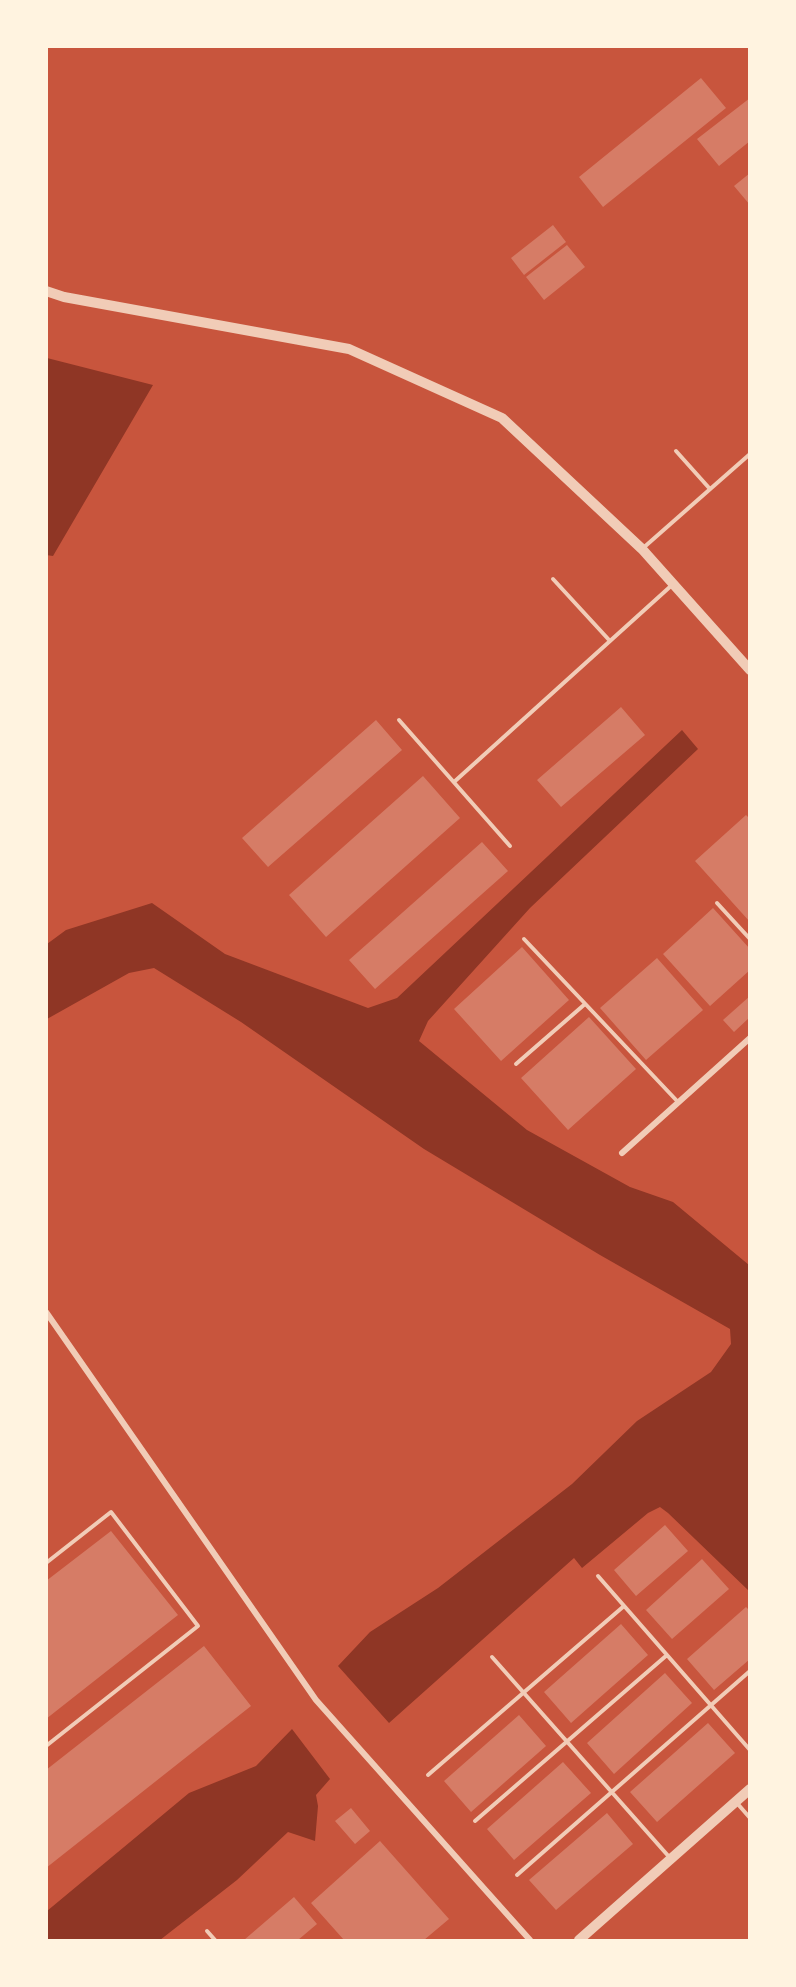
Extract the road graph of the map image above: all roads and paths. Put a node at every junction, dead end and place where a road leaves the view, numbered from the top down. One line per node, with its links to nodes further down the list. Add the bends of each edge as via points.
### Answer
1 (46, 291): 5 (street, via 349,349 502,418)
2 (676, 451): 4 (lane)
3 (750, 454): 4 (lane)
4 (710, 489): 5 (lane)
5 (642, 549): 7 (street)
6 (553, 579): 8 (lane)
7 (673, 584): 8 (lane); 9 (street)
8 (610, 641): 11 (lane)
9 (750, 670)
10 (399, 720): 11 (lane)
11 (453, 782): 12 (lane)
12 (510, 846)
13 (717, 903): 15 (lane)
14 (524, 939): 16 (lane)
15 (750, 939)
16 (585, 1004): 18 (lane); 19 (lane)
17 (750, 1038): 19 (street)
18 (516, 1064)
19 (678, 1102): 20 (street)
20 (622, 1153)
21 (46, 1312): 43 (street, via 316,1700)
22 (46, 1563): 31 (lane, via 111,1512 198,1626)
23 (598, 1576): 24 (lane)
24 (624, 1606): 25 (lane); 28 (lane)
25 (667, 1655): 29 (lane); 30 (lane)
26 (492, 1658): 28 (lane)
27 (750, 1671): 29 (lane)
28 (524, 1693): 30 (lane); 33 (lane)
29 (711, 1705): 32 (lane); 35 (lane)
30 (567, 1742): 35 (lane); 38 (lane)
31 (46, 1746)
32 (750, 1750)
33 (428, 1775)
34 (750, 1789): 36 (street)
35 (611, 1792): 39 (lane); 40 (lane)
36 (735, 1802): 37 (lane); 39 (street)
37 (750, 1818)
38 (475, 1821)
39 (671, 1859): 44 (street)
40 (517, 1875)
41 (207, 1931): 42 (lane)
42 (215, 1941)
43 (530, 1941)
44 (579, 1941)

